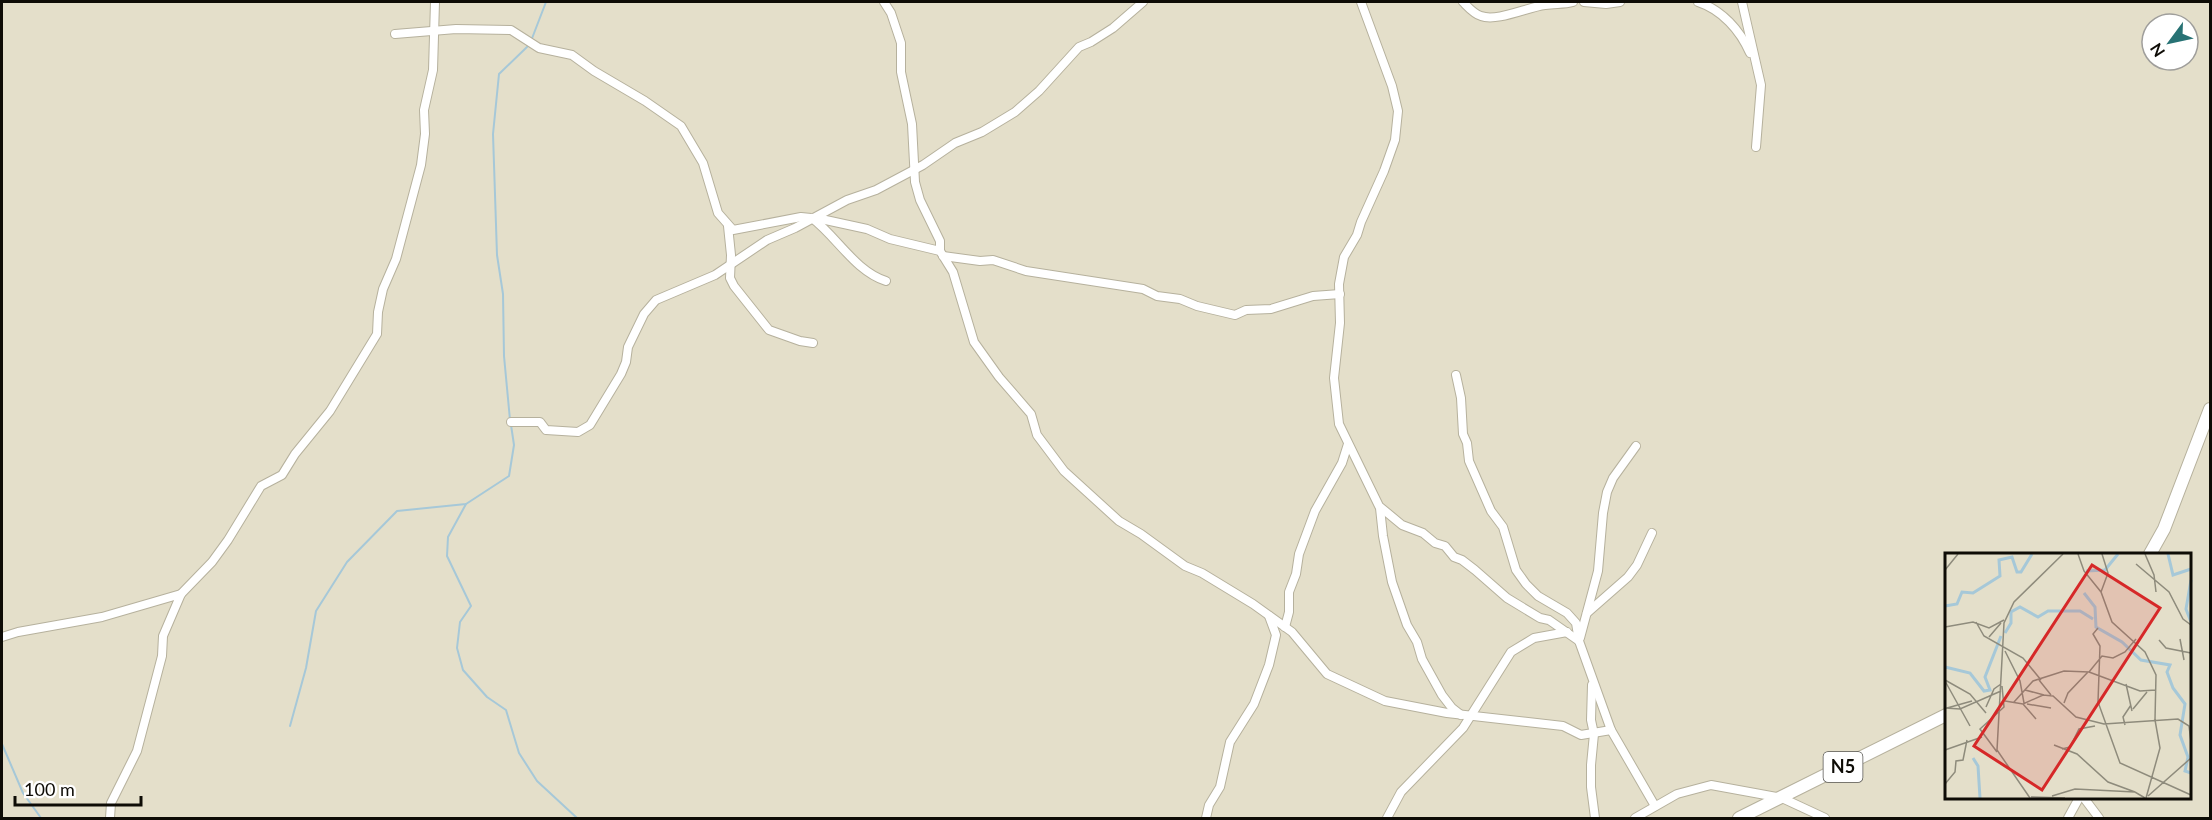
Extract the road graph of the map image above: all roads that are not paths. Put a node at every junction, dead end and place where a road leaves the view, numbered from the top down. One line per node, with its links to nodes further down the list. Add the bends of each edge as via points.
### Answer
1 (435, 2): 11 (street)
2 (884, 2): 15 (street, via 901,43)
3 (1143, 2): 15 (street, via 1113,28 1079,47 1015,112)
4 (1361, 2): 21 (street, via 1398,111 1395,140 1384,171 1344,257)
5 (1463, 2): 6 (street, via 1482,17 1495,17)
6 (1573, 2)
7 (1584, 2): 8 (street)
8 (1620, 2)
9 (1698, 2): 13 (street, via 1713,8 1733,25)
10 (1742, 2): 13 (street)
11 (435, 31): 12 (street); 17 (street, via 511,30 539,48 572,55 661,111 681,126 693,143 718,213); 31 (street, via 421,165 396,259 382,289 377,333 330,411 282,475 261,486 212,562)
12 (395, 34)
13 (1757, 64): 14 (street, via 1761,85)
14 (1756, 147)
15 (914, 170): 16 (street); 18 (street, via 917,192 940,242)
16 (812, 218): 17 (street, via 733,230); 18 (street, via 867,229); 19 (street, via 767,240); 20 (street, via 856,262)
17 (728, 225): 19 (street)
18 (941, 254): 21 (street, via 1143,288 1157,296 1235,315 1313,296); 33 (street, via 953,272 974,342 1031,414 1037,435 1064,471 1119,521)
19 (731, 264): 22 (street, via 734,286 769,330); 25 (street, via 656,300 644,314 628,347 621,374 590,425 578,432 561,432 546,430 540,422)
20 (886, 281)
21 (1340, 294): 26 (street, via 1334,378 1339,424)
22 (813, 343)
23 (1456, 375): 37 (street, via 1469,461 1491,511 1503,527 1516,570 1538,596 1576,623)
24 (2211, 409): 30 (highway)
25 (511, 422)
26 (1348, 444): 28 (street); 34 (street, via 1342,463 1315,511 1299,555)
27 (1636, 446): 32 (street, via 1607,492 1598,571)
28 (1380, 508): 35 (street, via 1402,525 1445,546 1507,598); 39 (street, via 1392,582 1407,625 1442,695)
29 (1652, 533): 32 (street, via 1628,577)
30 (2151, 553)
31 (181, 594): 36 (street, via 102,617); 48 (street, via 163,636 162,656 137,751 111,803)
32 (1586, 613): 37 (street)
33 (1269, 616): 34 (street); 49 (street, via 1276,634 1269,665 1254,704 1230,741 1220,787)
34 (1285, 627): 39 (street, via 1327,674 1385,701)
35 (1567, 632): 37 (street); 41 (street, via 1534,638 1511,652)
36 (2, 637)
37 (1579, 641): 38 (street)
38 (1592, 680): 42 (street); 43 (street)
39 (1461, 716): 41 (street)
40 (1945, 716): 44 (highway, N5)
41 (1472, 717): 43 (street, via 1563,726 1581,735); 50 (street, via 1401,792)
42 (1611, 730): 43 (street); 47 (street)
43 (1594, 734): 51 (street, via 1591,765)
44 (1782, 798): 47 (street, via 1711,785 1677,794); 53 (highway, N5); 54 (street)
45 (2078, 799): 55 (street)
46 (2085, 799): 56 (street)
47 (1655, 806): 52 (street)
48 (110, 819)
49 (1206, 819)
50 (1387, 819)
51 (1595, 819)
52 (1635, 819)
53 (1739, 819)
54 (1825, 819)
55 (2068, 819)
56 (2099, 819)

